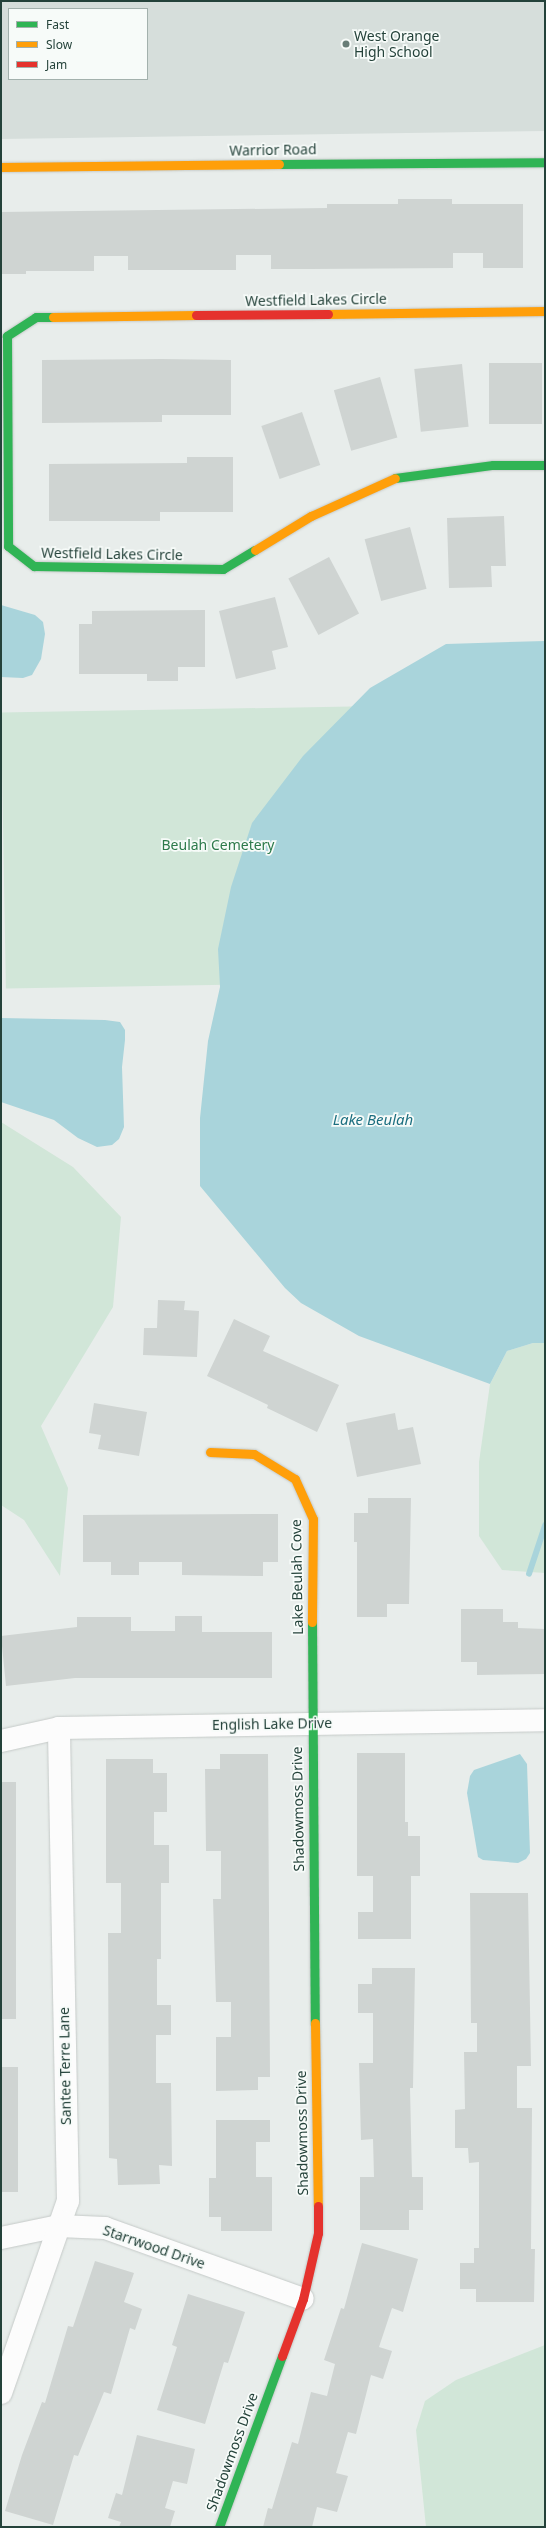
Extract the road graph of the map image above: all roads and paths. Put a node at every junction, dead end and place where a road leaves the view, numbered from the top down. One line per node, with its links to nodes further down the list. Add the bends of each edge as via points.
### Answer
1 (545, 162): 2 (street, Warrior Road)
2 (1, 167)
3 (545, 311): 4 (street, Westfield Lakes Circle, via 36,317 7,336 8,546 34,566 223,569 310,516 389,480 493,466)
4 (545, 466)
5 (210, 1452): 7 (street, Lake Beulah Cove, via 254,1454 295,1479 313,1519)
6 (545, 1720): 7 (street, English Lake Drive)
7 (311, 1722): 8 (street, English Lake Drive); 12 (street, Shadowmoss Drive, via 318,2233)
8 (59, 1728): 9 (street, English Lake Drive); 10 (street, Santee Terre Lane, via 68,2201)
9 (1, 1741)
10 (59, 2226): 11 (street, Starrwood Drive); 12 (street, Starrwood Drive, via 105,2228); 13 (street, Santee Terre Lane)
11 (1, 2238)
12 (303, 2299): 14 (street, Shadowmoss Drive)
13 (1, 2392)
14 (219, 2527)

